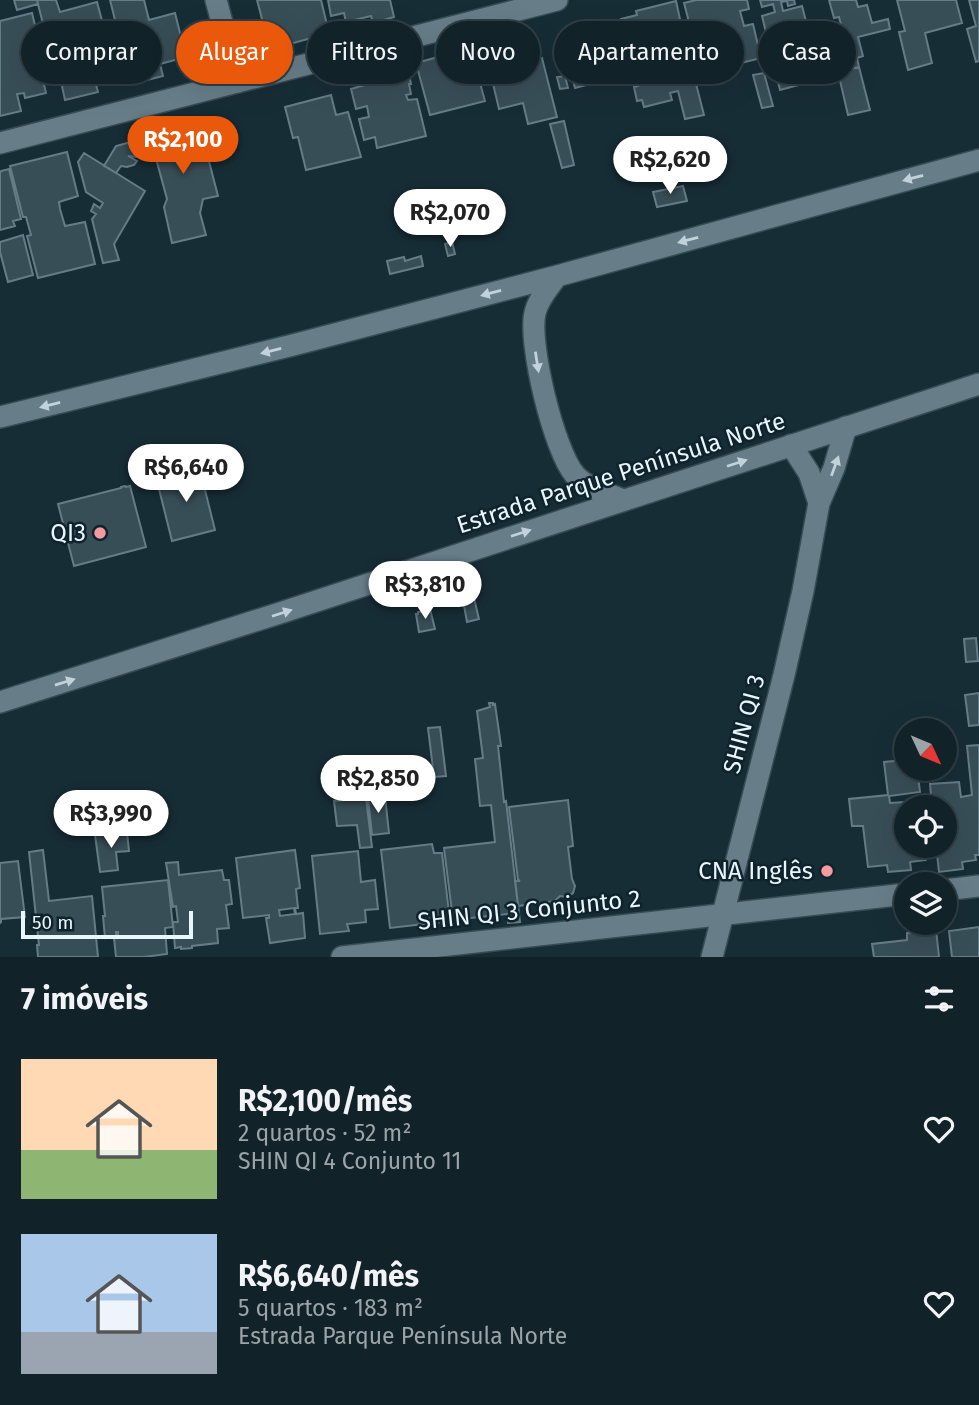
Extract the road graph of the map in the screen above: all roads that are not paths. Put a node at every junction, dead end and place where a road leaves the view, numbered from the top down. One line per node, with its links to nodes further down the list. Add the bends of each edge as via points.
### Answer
1 (216, 0): 3 (main road)
2 (557, 0): 4 (main road)
3 (222, 21)
4 (293, 68)
5 (230, 84): 6 (main road)
6 (0, 143)
7 (979, 160): 8 (main road, one-way to 8)
8 (557, 276): 10 (main road, one-way to 10); 13 (main road, one-way to 13, via 540,299 533,325 549,411 575,475)
9 (979, 384): 11 (main road, Estrada Parque Península Norte)
10 (0, 418)
11 (846, 427): 12 (main road, Estrada Parque Península Norte); 14 (main road, SHIN QI 3, one-way to 11)
12 (790, 446): 13 (main road, Estrada Parque Península Norte, one-way to 12); 14 (main road, via 809,473)
13 (622, 500): 15 (main road, Estrada Parque Península Norte, one-way to 13)
14 (819, 503): 19 (main road, SHIN QI 3, via 784,675)
15 (0, 702)
16 (979, 886): 17 (main road)
17 (957, 889)
18 (894, 895): 19 (main road, SHIN QI 3 Conjunto 2)
19 (722, 915): 20 (main road, SHIN QI 3 Conjunto 2); 21 (main road, SHIN QI 3)
20 (342, 957)
21 (712, 957)

